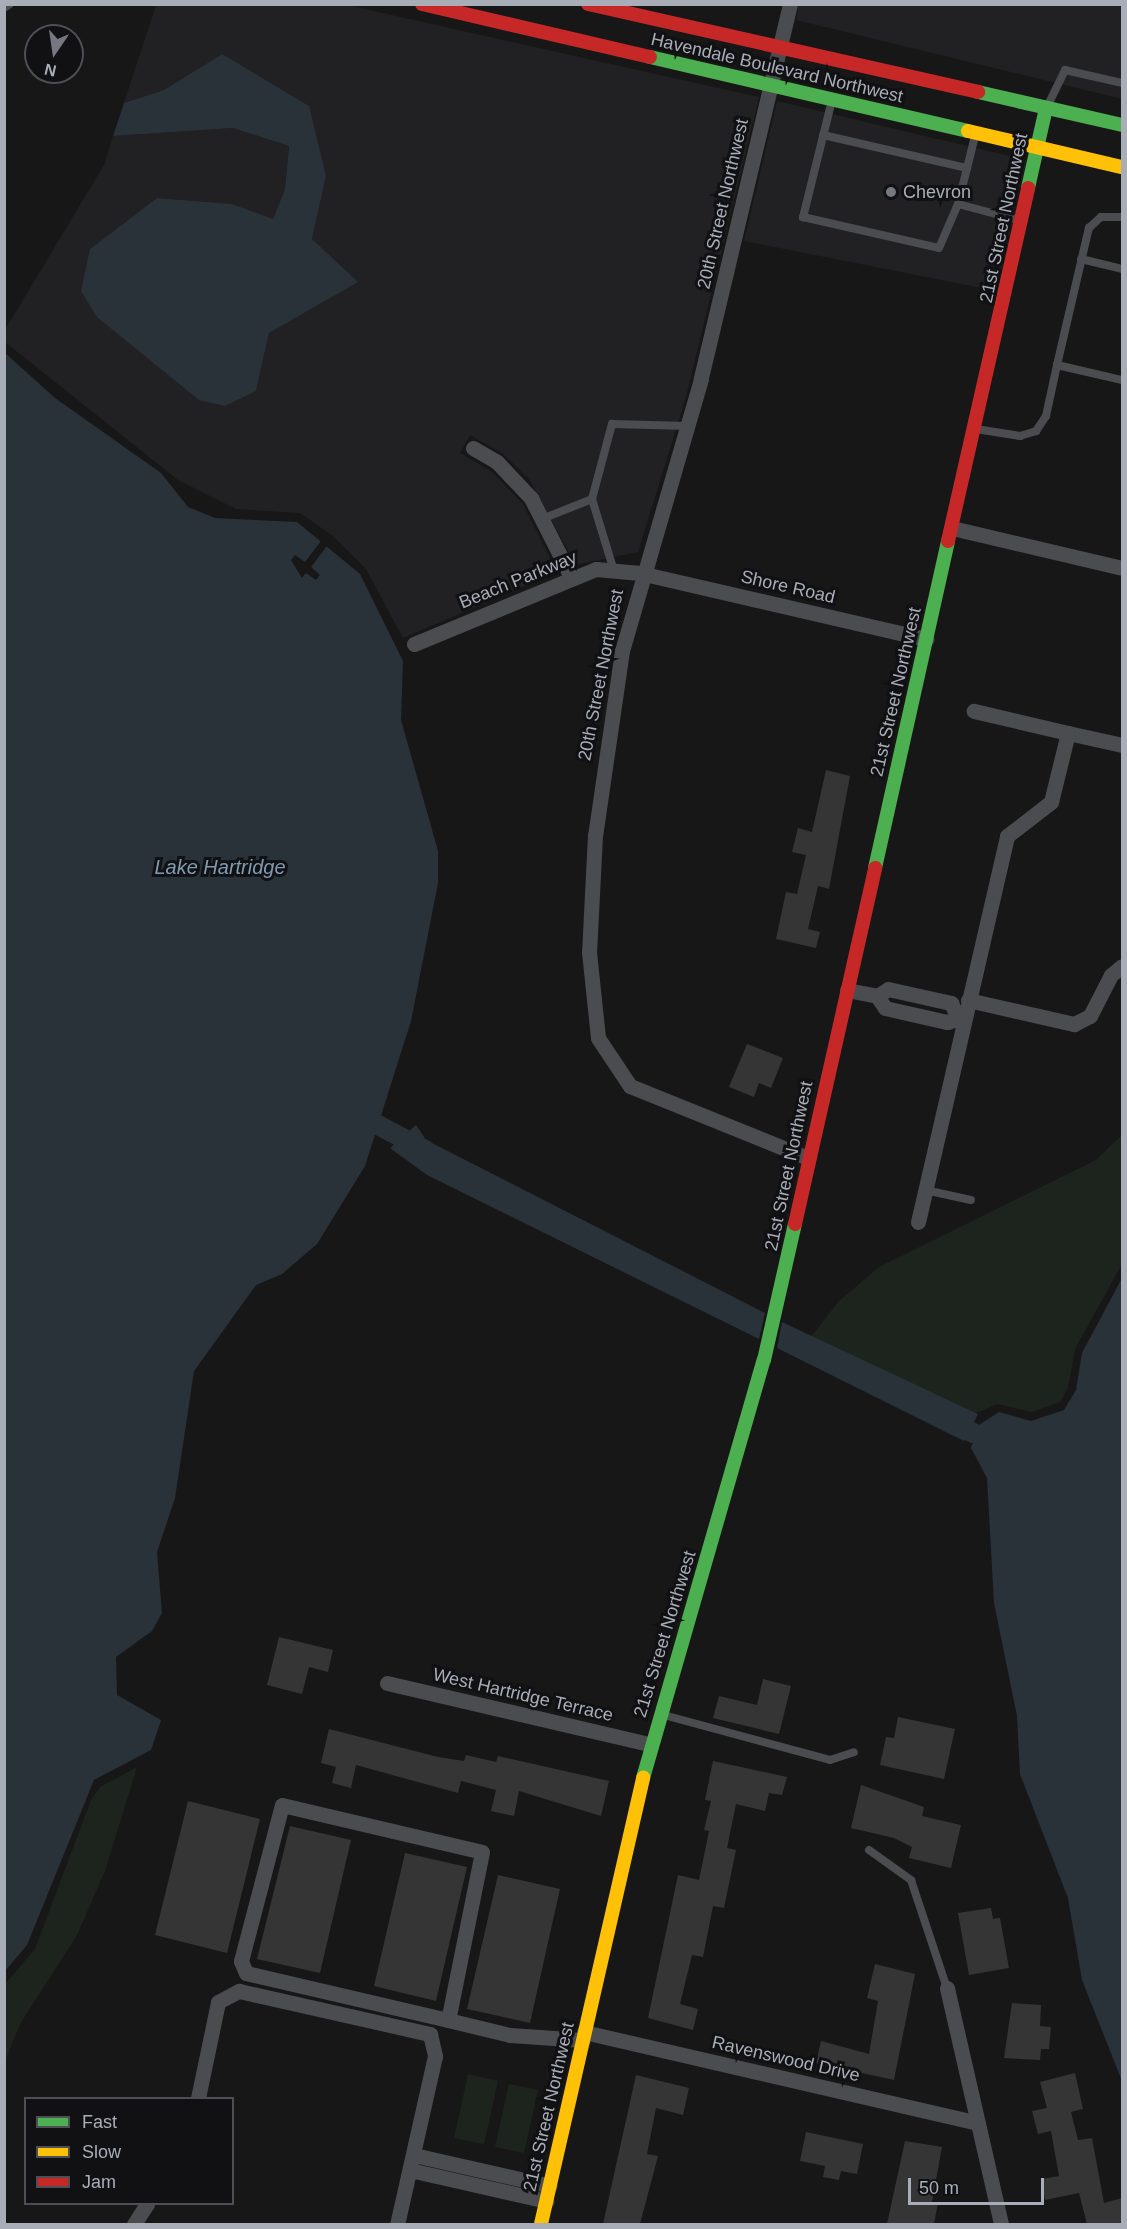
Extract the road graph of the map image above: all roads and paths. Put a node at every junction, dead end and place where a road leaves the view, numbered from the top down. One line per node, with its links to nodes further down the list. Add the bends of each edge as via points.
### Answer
1 (10, 4): 5 (lane)
2 (422, 4): 8 (street, Havendale Boulevard Northwest)
3 (588, 4): 6 (street, Havendale Boulevard Northwest)
4 (790, 4): 6 (street, 20th Street Northwest)
5 (4, 8)
6 (781, 45): 8 (street, 20th Street Northwest); 10 (street, Havendale Boulevard Northwest)
7 (1122, 83): 10 (lane, via 1065,70)
8 (771, 85): 9 (street, Havendale Boulevard Northwest); 24 (street, 20th Street Northwest)
9 (832, 99): 12 (street, Havendale Boulevard Northwest); 13 (lane)
10 (1047, 108): 11 (street, Havendale Boulevard Northwest); 14 (street, 21st Street Northwest)
11 (1122, 125)
12 (975, 132): 14 (street, Havendale Boulevard Northwest); 16 (lane)
13 (823, 135): 16 (lane); 17 (lane, via 803,217 939,248)
14 (1037, 147): 15 (street, Havendale Boulevard Northwest); 19 (street, 21st Street Northwest)
15 (1122, 167)
16 (967, 168): 17 (lane)
17 (958, 204): 19 (lane)
18 (1122, 217): 20 (lane, via 1101,217 1089,228)
19 (1022, 221): 25 (street, 21st Street Northwest)
20 (1081, 259): 21 (lane); 22 (lane)
21 (1122, 269)
22 (1058, 365): 23 (lane); 25 (lane, via 1046,416 1036,431 1020,436)
23 (1122, 380)
24 (688, 426): 27 (lane, via 612,424); 32 (street, 20th Street Northwest)
25 (975, 429): 29 (street, 21st Street Northwest)
26 (473, 448): 28 (street, via 521,486)
27 (592, 499): 28 (lane); 31 (lane)
28 (542, 519): 33 (street)
29 (952, 528): 30 (street); 34 (street, 21st Street Northwest)
30 (1122, 568)
31 (614, 571): 32 (street, Beach Parkway); 33 (street, Beach Parkway)
32 (640, 573): 34 (street, Shore Road); 46 (street, 20th Street Northwest, via 614,692 595,835 589,952 598,1038 630,1086)
33 (571, 577): 35 (street, Beach Parkway)
34 (927, 639): 40 (street, 21st Street Northwest)
35 (414, 644)
36 (974, 711): 37 (street)
37 (1068, 732): 38 (street); 43 (street, via 1051,802 1007,836)
38 (1122, 745)
39 (1122, 966): 43 (street, via 1111,975 1090,1016 1074,1024)
40 (847, 990): 42 (street); 46 (street, 21st Street Northwest)
41 (900, 992): 42 (street, via 888,989); 44 (street); 45 (street, via 951,1003)
42 (877, 996): 44 (street, via 885,1008)
43 (968, 1000): 45 (street)
44 (896, 1011): 45 (street, via 947,1022)
45 (961, 1016): 47 (street)
46 (808, 1158): 51 (street, 21st Street Northwest, via 764,1360)
47 (925, 1190): 48 (lane); 49 (street)
48 (971, 1200)
49 (918, 1222)
50 (387, 1683): 52 (street, West Hartridge Terrace)
51 (659, 1714): 52 (street, 21st Street Northwest); 53 (lane, via 830,1760)
52 (650, 1744): 57 (street, 21st Street Northwest)
53 (854, 1752)
54 (868, 1850): 55 (lane, via 910,1880)
55 (947, 1988): 59 (street)
56 (448, 2020): 56 (street, Ravenswood Drive, via 482,1852 282,1805 241,1960 246,1973); 57 (street, Ravenswood Drive, via 510,2035)
57 (584, 2036): 59 (street, Ravenswood Drive); 61 (street, 21st Street Northwest)
58 (198, 2097): 60 (street, via 218,2002 239,1991 430,2034 435,2056)
59 (978, 2123): 66 (street)
60 (412, 2162): 61 (street); 64 (street)
61 (548, 2194): 65 (street, 21st Street Northwest)
62 (146, 2205): 63 (street)
63 (135, 2224)
64 (397, 2224)
65 (541, 2224)
66 (1001, 2224)

